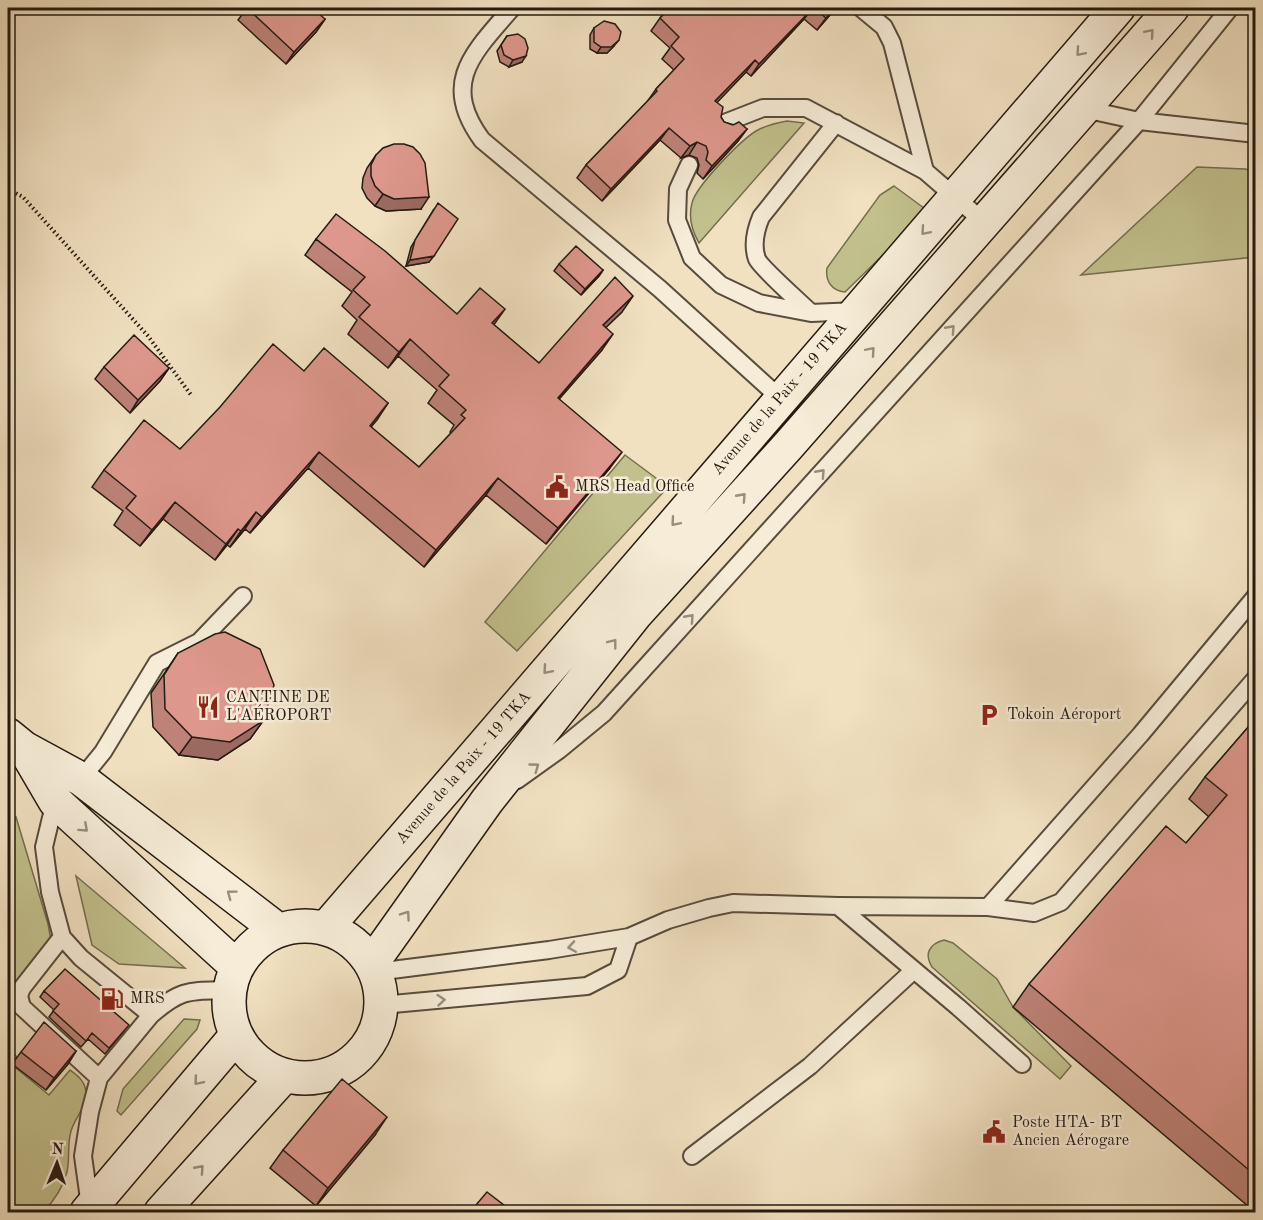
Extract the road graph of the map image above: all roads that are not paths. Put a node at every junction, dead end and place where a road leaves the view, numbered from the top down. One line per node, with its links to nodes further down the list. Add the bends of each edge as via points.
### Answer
1 (512, 8): 17 (lane, via 468,62 462,82 463,103 470,123 482,140 660,289)
2 (861, 8): 12 (lane, via 884,27 892,43)
3 (1118, 8): 13 (main road, Avenue de la Paix - 19 TKA, one-way to 13)
4 (1172, 8): 6 (main road, one-way to 4)
5 (1230, 8): 7 (lane)
6 (1084, 109): 7 (lane); 14 (main road)
7 (1139, 120): 10 (lane); 24 (lane, one-way to 7, via 604,713)
8 (836, 123): 9 (lane, via 807,108 763,108); 12 (lane); 16 (lane, via 761,217 756,231 758,260)
9 (722, 127)
10 (1256, 134)
11 (689, 165): 16 (lane, via 678,189 676,220 692,258 721,285 759,303)
12 (925, 171): 13 (lane)
13 (955, 196): 14 (lane); 15 (main road, Avenue de la Paix - 19 TKA, one-way to 15)
14 (984, 222): 24 (main road, one-way to 14, via 635,615)
15 (856, 310): 16 (lane); 17 (main road, Avenue de la Paix - 19 TKA)
16 (811, 313)
17 (781, 399): 27 (main road, Avenue de la Paix - 19 TKA, one-way to 27)
18 (243, 596): 22 (lane, via 199,642 157,663 103,752)
19 (1256, 596): 26 (lane)
20 (1256, 678): 26 (lane, via 1061,902 1034,913)
21 (16, 742): 22 (main road); 23 (main road)
22 (81, 779): 28 (main road, one-way to 22)
23 (55, 801): 29 (lane, via 44,847); 33 (main road, one-way to 33)
24 (487, 801): 31 (main road, one-way to 24)
25 (838, 906): 26 (lane); 30 (lane, via 734,903 668,920); 32 (lane)
26 (988, 906)
27 (326, 928): 28 (main road, via 302,925); 31 (main road, via 344,935 360,948)
28 (278, 930): 33 (main road, via 254,945)
29 (62, 937): 35 (lane, via 81,958); 39 (lane, via 19,996 22,1007)
30 (629, 937): 31 (lane, one-way to 31, via 549,950); 34 (lane, one-way to 30, via 587,986 618,970)
31 (374, 968): 34 (main road)
32 (914, 970): 37 (lane); 40 (lane, via 810,1066)
33 (233, 979): 35 (lane, via 171,998); 36 (main road, via 229,1014)
34 (382, 1005): 38 (main road, via 376,1032 361,1055 338,1071 311,1078)
35 (151, 1015): 39 (lane)
36 (236, 1036): 38 (main road, via 248,1054); 41 (main road, one-way to 41)
37 (1022, 1064)
38 (284, 1076): 42 (main road, one-way to 38)
39 (99, 1078): 41 (lane, via 83,1156)
40 (692, 1156)
41 (90, 1211)
42 (161, 1212)

